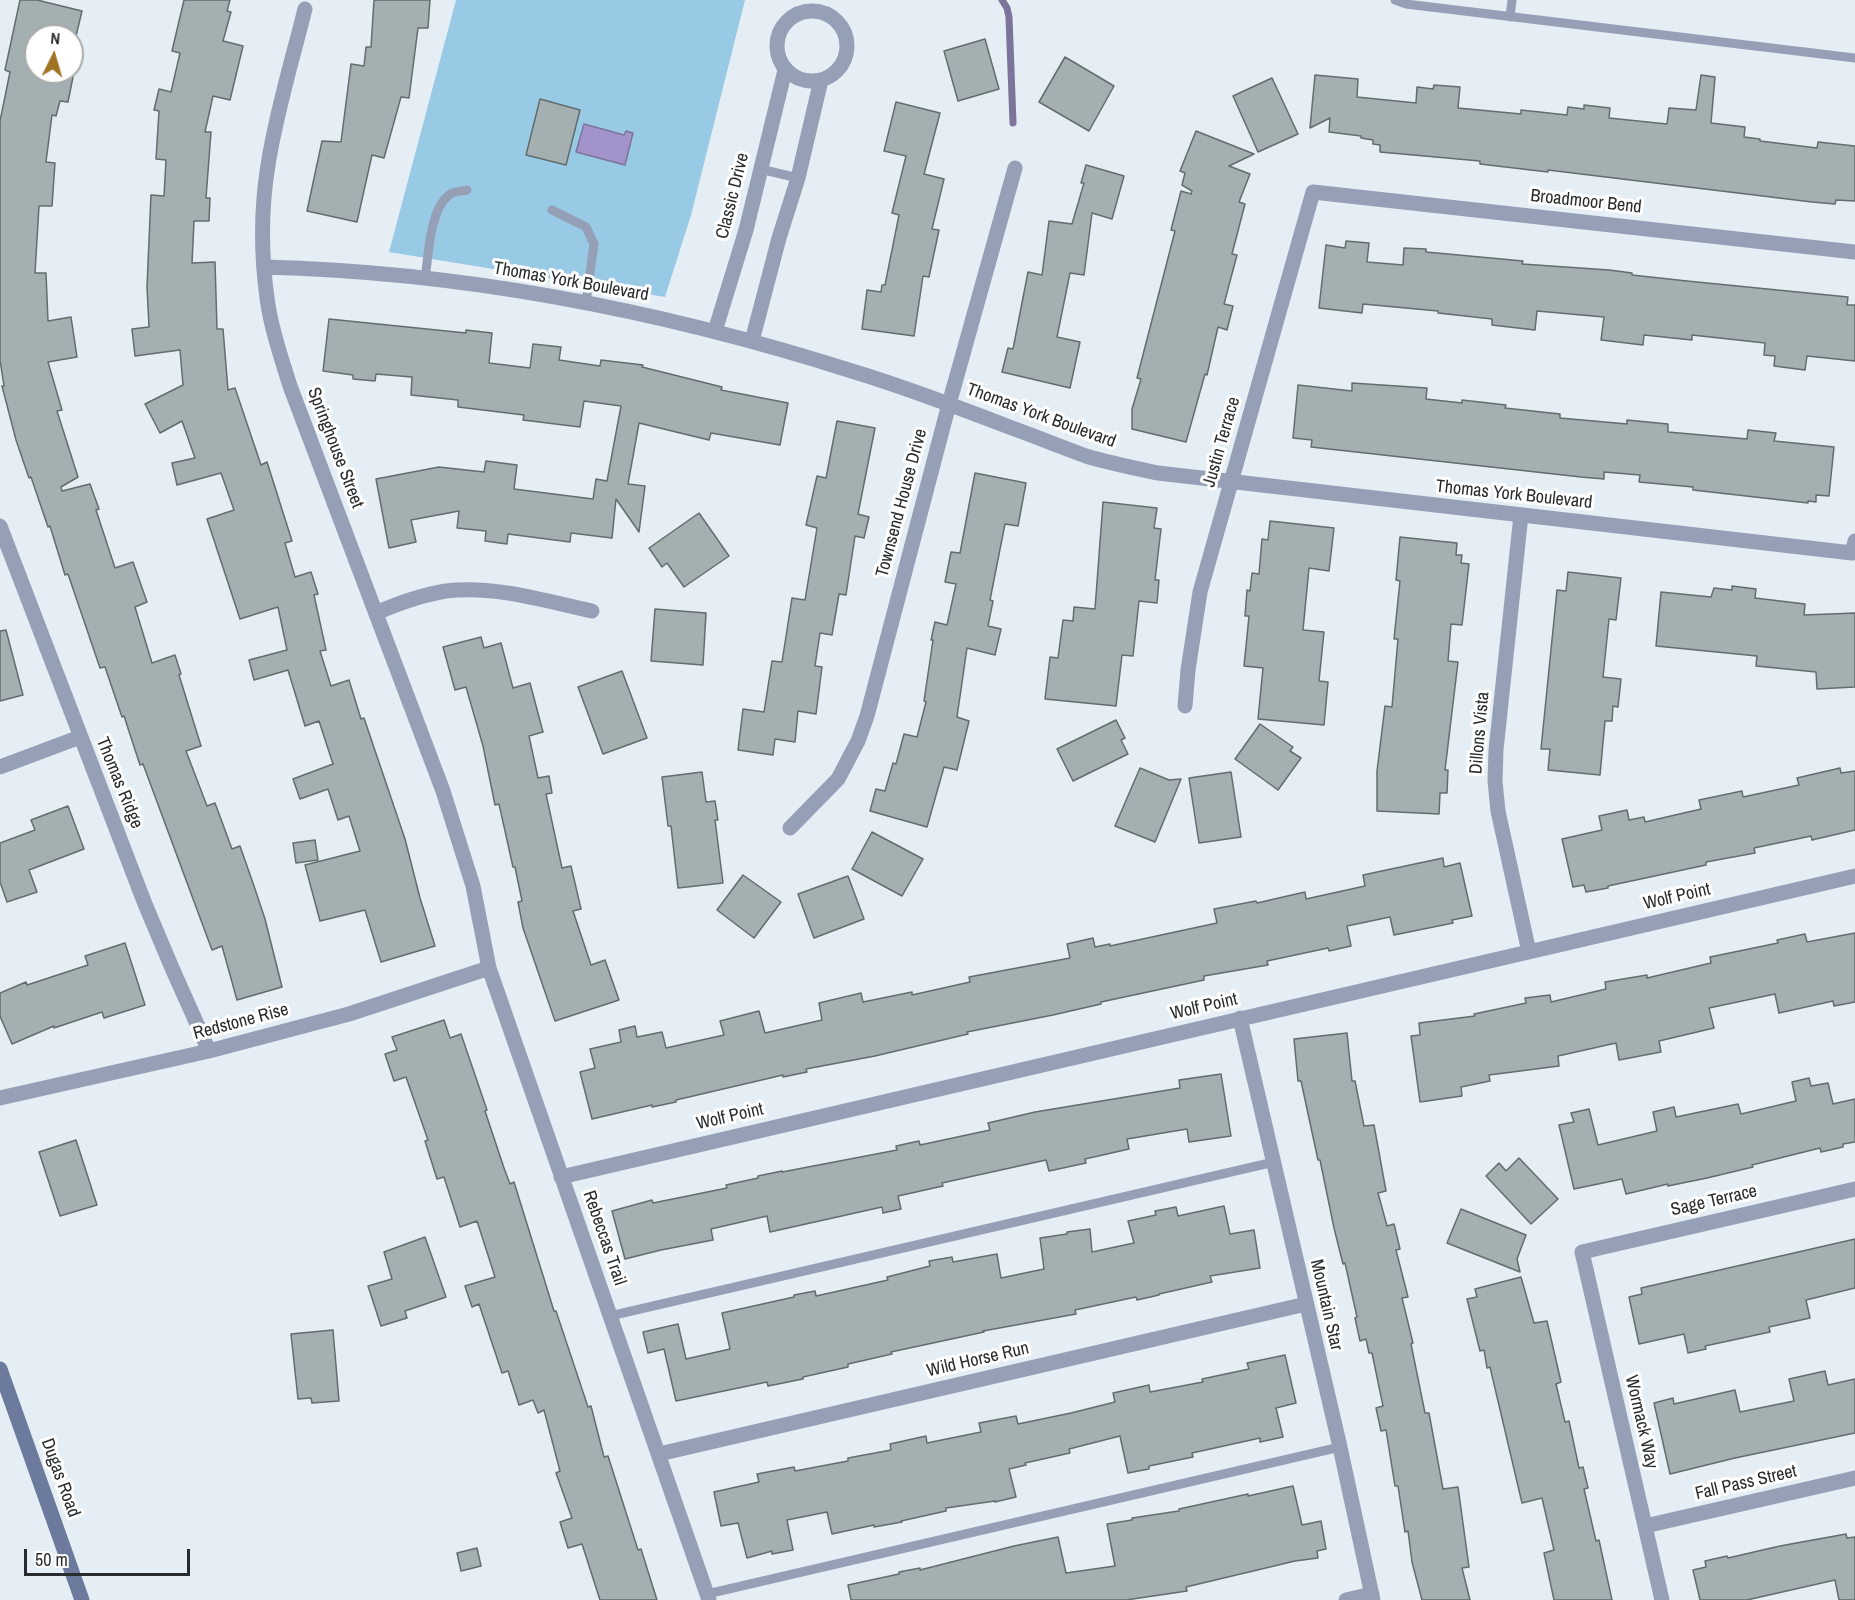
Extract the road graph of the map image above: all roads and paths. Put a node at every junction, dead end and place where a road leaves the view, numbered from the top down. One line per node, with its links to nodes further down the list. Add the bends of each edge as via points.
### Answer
1 (1395, 0): 3 (lane, via 1406,4)
2 (1512, 0): 6 (lane)
3 (1446, 4): 6 (lane)
4 (824, 6): 8 (street, via 802,11 779,31 776,51); 9 (street, via 845,32 847,52 838,70)
5 (305, 9): 17 (street, Springhouse Street, via 268,165 263,210)
6 (1510, 16): 7 (lane)
7 (1855, 58)
8 (785, 70): 9 (street, via 801,80); 11 (street, Classic Drive)
9 (821, 80): 12 (street)
10 (1015, 168): 22 (street, Townsend House Drive)
11 (759, 169): 12 (lane); 20 (street, Classic Drive, via 746,230)
12 (798, 178): 21 (street)
13 (467, 190): 18 (lane, via 450,193 438,207)
14 (1313, 192): 16 (street, Broadmoor Bend); 23 (street, Justin Terrace)
15 (552, 210): 19 (lane, via 586,227 594,244)
16 (1855, 252)
17 (264, 267): 18 (street, Thomas York Boulevard); 28 (street, Springhouse Street, via 276,343)
18 (425, 278): 19 (street, Thomas York Boulevard)
19 (586, 302): 20 (street, Thomas York Boulevard)
20 (715, 331): 21 (street, Thomas York Boulevard)
21 (752, 341): 22 (street, Thomas York Boulevard)
22 (949, 404): 23 (street, Thomas York Boulevard, via 1087,456 1158,473); 32 (street, Townsend House Drive, via 858,741 838,779)
23 (1231, 482): 24 (street, Thomas York Boulevard); 29 (street, Justin Terrace, via 1200,592)
24 (1521, 515): 26 (street, Thomas York Boulevard); 35 (street, Dillons Vista, via 1495,781)
25 (0, 526): 30 (street, Thomas Ridge)
26 (1853, 547)
27 (591, 611): 28 (street, via 510,594 468,590 426,595)
28 (376, 613): 34 (street, Springhouse Street, via 443,790)
29 (1185, 706)
30 (80, 737): 31 (street); 38 (street, Thomas Ridge)
31 (0, 767)
32 (790, 828)
33 (1855, 876): 35 (street, Wolf Point)
34 (473, 886): 36 (street, Rebeccas Trail)
35 (1529, 952): 37 (street, Wolf Point)
36 (489, 968): 38 (street, Redstone Rise, via 349,1014); 41 (street, Rebeccas Trail)
37 (1240, 1018): 40 (street, Mountain Star); 41 (street, Wolf Point)
38 (209, 1051): 39 (street, Redstone Rise)
39 (0, 1098)
40 (1274, 1162): 44 (street, Mountain Star); 45 (lane)
41 (561, 1177): 45 (street, Rebeccas Trail)
42 (1855, 1188): 43 (street, Sage Terrace)
43 (1582, 1252): 50 (street, Wormack Way)
44 (1306, 1304): 47 (street, Mountain Star); 48 (street, Wild Horse Run)
45 (610, 1316): 48 (street, Rebeccas Trail)
46 (0, 1369): 53 (street, Dugas Road)
47 (1340, 1447): 51 (lane); 52 (street, Mountain Star)
48 (659, 1454): 51 (street, Rebeccas Trail)
49 (1855, 1478): 50 (street, Fall Pass Street)
50 (1645, 1526): 55 (street, Wormack Way)
51 (708, 1597)
52 (1373, 1597): 54 (street)
53 (82, 1600)
54 (1346, 1600)
55 (1662, 1600)

